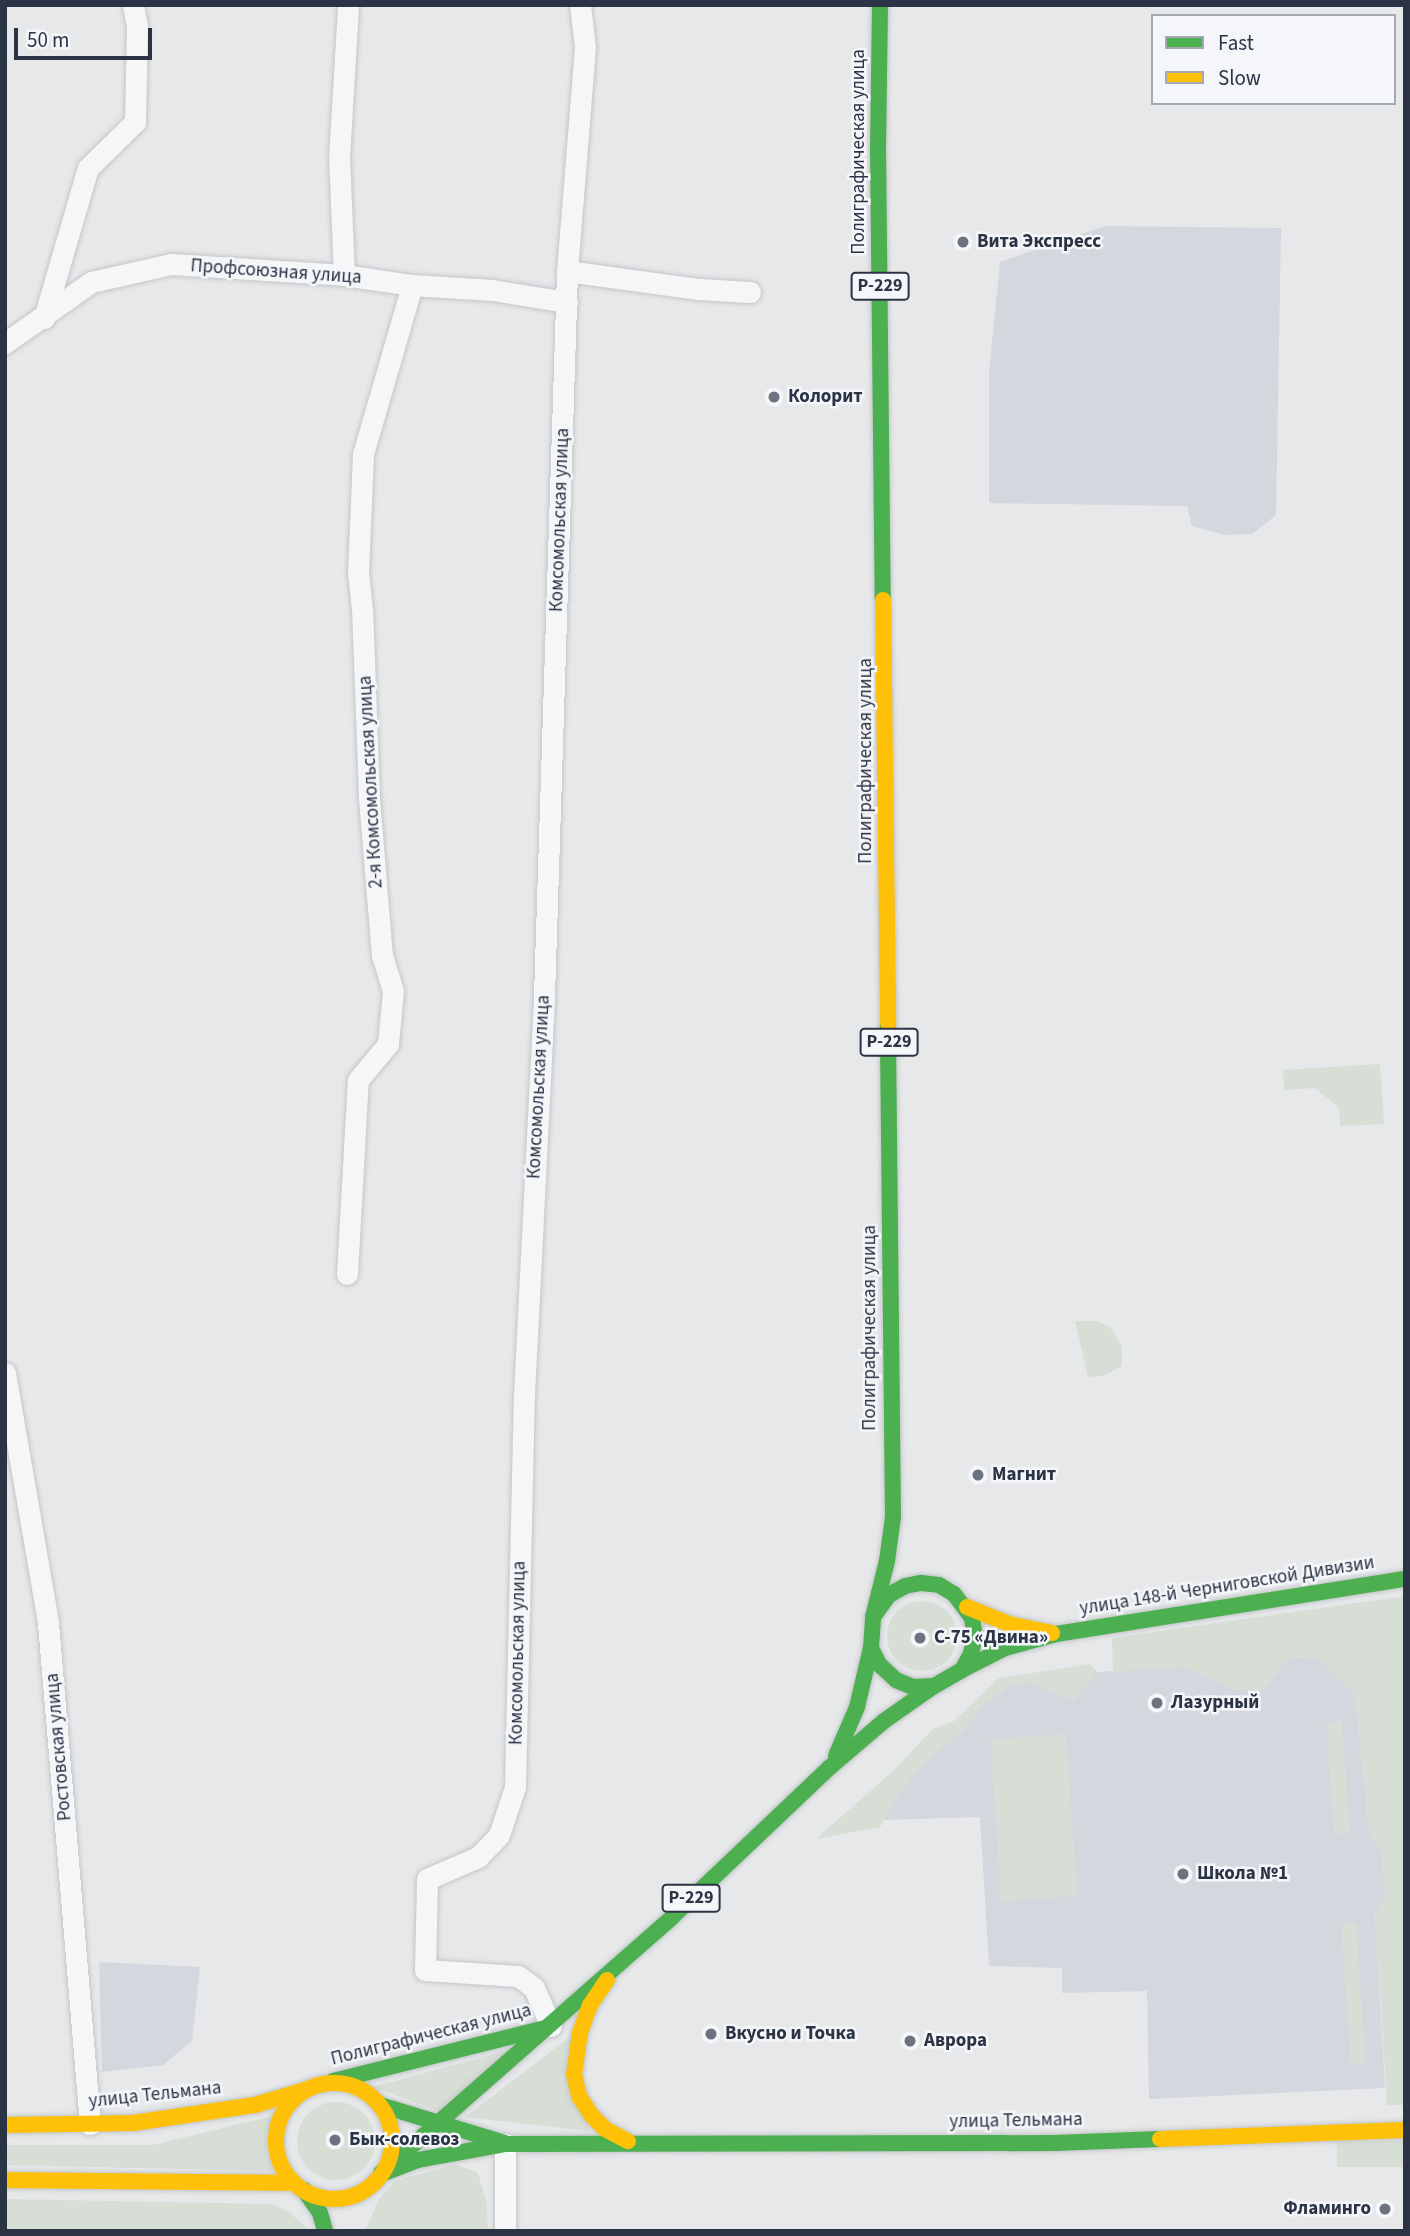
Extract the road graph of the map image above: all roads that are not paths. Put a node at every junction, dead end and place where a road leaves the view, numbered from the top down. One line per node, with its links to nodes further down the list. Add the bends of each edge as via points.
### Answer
1 (133, 5): 10 (street, via 137,26 135,122 88,168)
2 (348, 5): 6 (street, via 340,158)
3 (580, 5): 5 (street, Комсомольская улица, via 585,47)
4 (880, 5): 14 (main road, Полиграфическая улица / Р-229)
5 (567, 271): 8 (street); 9 (street, Комсомольская улица)
6 (344, 275): 7 (street, Профсоюзная улица); 10 (street, Профсоюзная улица, via 170,264 91,282)
7 (412, 285): 9 (street, Профсоюзная улица, via 492,290); 12 (street, 2-я Комсомольская улица, via 363,454 358,573 369,797 382,956 393,991 388,1044 358,1080)
8 (750, 292)
9 (567, 302): 27 (street, Комсомольская улица, via 544,996 524,1394 515,1787 499,1835 478,1857 427,1879 425,1970 518,1976 534,1988)
10 (44, 318): 11 (street, Профсоюзная улица)
11 (5, 343)
12 (347, 1274)
13 (5, 1373): 31 (street, Ростовская улица, via 48,1623)
14 (893, 1517): 15 (main road, Полиграфическая улица / Р-229); 20 (main road, Полиграфическая улица / Р-229)
15 (905, 1545)
16 (920, 1567): 18 (main road)
17 (1405, 1579): 21 (main road, улица 148-й Черниговской Дивизии)
18 (939, 1586): 19 (main road); 20 (main road, via 905,1586 889,1595)
19 (967, 1607): 21 (main road, улица 148-й Черниговской Дивизии, via 1009,1624); 23 (main road, via 975,1636)
20 (873, 1617): 22 (main road, Полиграфическая улица / Р-229)
21 (1056, 1634): 23 (main road, улица 148-й Черниговской Дивизии, via 1005,1648)
22 (871, 1648): 24 (main road, via 879,1664 896,1680 913,1687); 25 (main road, Полиграфическая улица / Р-229, via 857,1707)
23 (962, 1670): 24 (main road, Полиграфическая улица / Р-229)
24 (934, 1686): 25 (main road, Полиграфическая улица / Р-229)
25 (829, 1768): 26 (main road, Полиграфическая улица / Р-229)
26 (615, 1968): 27 (main road, Полиграфическая улица / Р-229); 34 (main road, via 590,2005 574,2074 579,2096 592,2116)
27 (551, 2026): 28 (main road, Полиграфическая улица / Р-229); 30 (main road, Полиграфическая улица / Р-229)
28 (315, 2086): 29 (main road, улица Тельмана, via 347,2084); 31 (main road, улица Тельмана, via 255,2105 133,2123); 38 (main road, via 294,2098 276,2132 281,2164)
29 (380, 2105): 30 (main road, улица Тельмана); 36 (main road, via 392,2138)
30 (440, 2122): 35 (main road, улица Тельмана); 36 (main road, Полиграфическая улица / Р-229)
31 (90, 2124): 32 (main road, улица Тельмана)
32 (5, 2125)
33 (1405, 2130): 34 (main road, улица Тельмана, via 1055,2143)
34 (628, 2141): 35 (main road, улица Тельмана)
35 (505, 2144): 36 (main road, улица Тельмана, via 418,2160); 42 (street)
36 (381, 2173): 39 (main road, улица Тельмана / Р-229)
37 (5, 2180): 38 (main road)
38 (299, 2187): 39 (main road, via 332,2199); 41 (main road)
39 (356, 2194): 40 (main road, Р-229)
40 (347, 2212)
41 (336, 2230)
42 (505, 2231)

